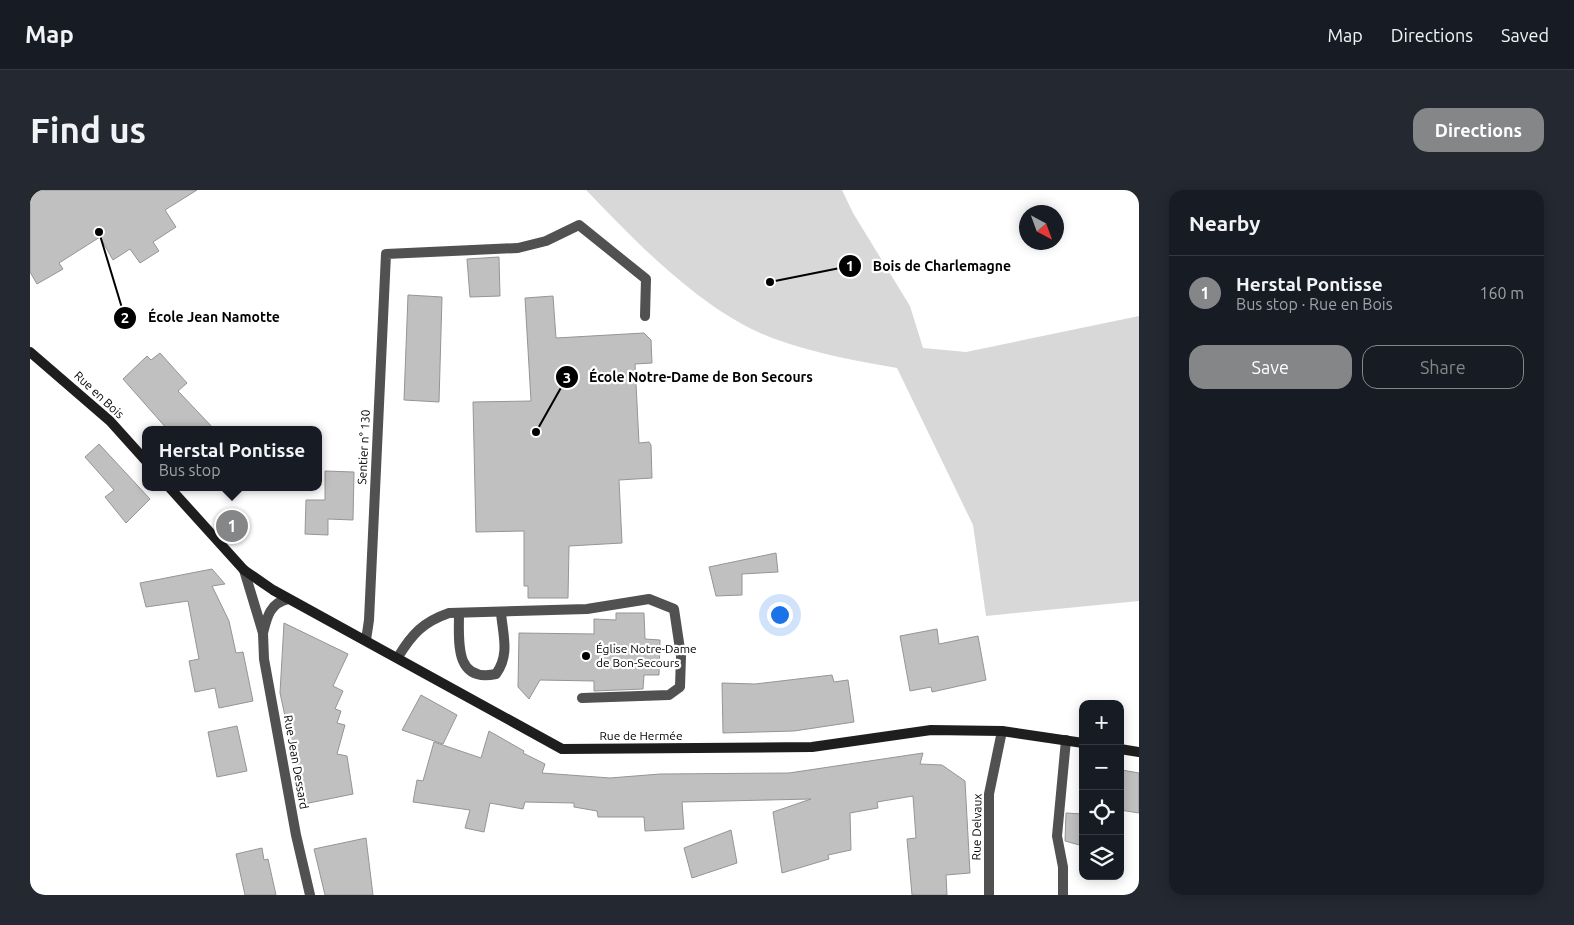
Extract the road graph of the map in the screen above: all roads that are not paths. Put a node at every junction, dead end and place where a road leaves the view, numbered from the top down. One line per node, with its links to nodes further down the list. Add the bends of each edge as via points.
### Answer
1 (645, 316): 10 (street, Sentier n° 130, via 646,279 579,226 546,241 518,248 386,254)
2 (30, 352): 3 (street, Rue en Bois, via 110,421)
3 (142, 457)
4 (173, 491): 5 (street)
5 (244, 570): 6 (street, Rue de Hermée); 9 (street, Rue Jean Dessard)
6 (288, 599): 9 (street, Rue Jean Dessard, via 278,601 272,608); 10 (street, Rue de Hermée)
7 (459, 613): 8 (street); 8 (street, via 458,647 463,662 471,671 485,676 496,674 506,654); 11 (street, via 430,619 410,638)
8 (501, 613): 12 (street, via 587,609 649,599 674,609 680,687 668,695)
9 (263, 633): 18 (street, Rue Jean Dessard, via 266,669)
10 (366, 640): 11 (street, Rue de Hermée)
11 (398, 657): 13 (street, Rue de Hermée, via 562,749 812,747 931,730)
12 (582, 698)
13 (1002, 731): 14 (street, Rue de Hermée); 19 (street, Rue Delvaux, via 989,794)
14 (1066, 740): 15 (street, Rue de Hermée); 20 (street, via 1057,836 1063,867)
15 (1079, 742)
16 (1124, 750): 17 (street)
17 (1139, 752)
18 (310, 895)
19 (989, 895)
20 (1063, 895)

